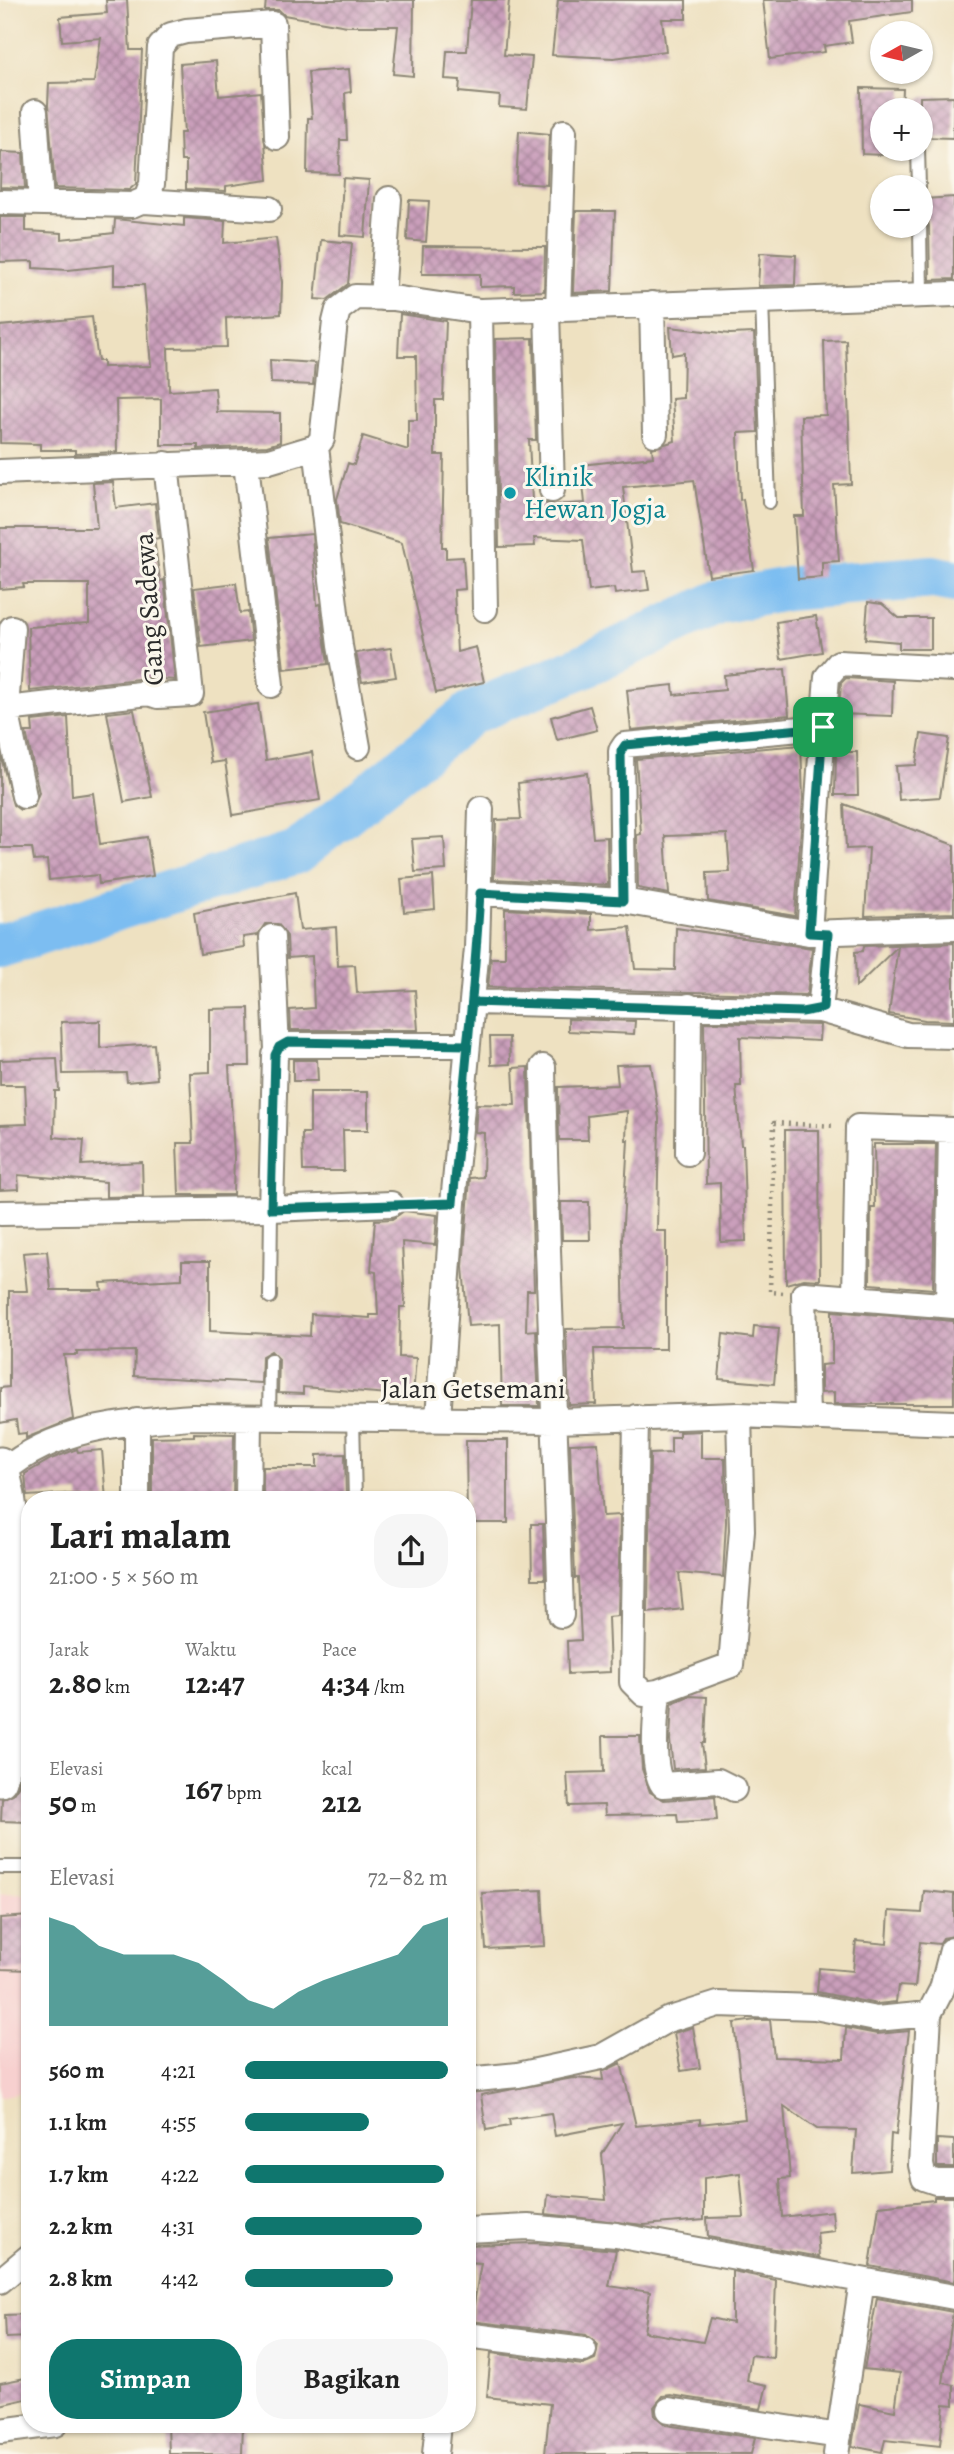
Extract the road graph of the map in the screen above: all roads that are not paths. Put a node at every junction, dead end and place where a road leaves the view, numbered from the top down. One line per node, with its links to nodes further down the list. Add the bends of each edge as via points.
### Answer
1 (34, 112): 7 (street)
2 (564, 132): 15 (street)
3 (277, 137): 5 (street, via 273,24 171,35 160,47 152,184)
4 (389, 199): 12 (street)
5 (144, 201): 7 (street, via 132,205); 8 (street)
6 (0, 202): 7 (street)
7 (41, 203)
8 (269, 209)
9 (920, 238): 11 (lane)
10 (954, 294): 11 (street)
11 (921, 295): 13 (street)
12 (382, 298): 16 (street); 18 (street, via 355,297 338,310 322,439)
13 (762, 300): 14 (street); 23 (lane)
14 (652, 304): 15 (street); 17 (street)
15 (553, 310): 16 (street); 22 (street)
16 (480, 311): 24 (street)
17 (655, 434)
18 (316, 447): 19 (street); 30 (street, via 340,646)
19 (246, 463): 20 (street); 27 (street)
20 (166, 464): 21 (street); 28 (street, Gang Sadewa, via 191,694 149,693)
21 (0, 472)
22 (552, 490)
23 (769, 502)
24 (485, 609)
25 (12, 628): 28 (street)
26 (954, 669): 29 (street, via 839,663 827,677)
27 (271, 685)
28 (4, 707): 31 (street)
29 (823, 727): 34 (street, via 625,745 621,751); 36 (street)
30 (358, 747)
31 (24, 796)
32 (481, 809): 33 (street)
33 (480, 893): 34 (street); 38 (street)
34 (623, 901): 36 (street)
35 (954, 928): 36 (street)
36 (818, 934): 40 (street)
37 (272, 937): 43 (street)
38 (472, 1002): 39 (street); 42 (street)
39 (689, 1006): 40 (street); 46 (street)
40 (820, 1010): 41 (street, via 908,1035)
41 (954, 1036)
42 (467, 1045): 43 (street, via 296,1042); 57 (street)
43 (277, 1050): 48 (street)
44 (543, 1068): 61 (street, via 546,1263)
45 (952, 1130): 51 (street, via 858,1127); 52 (street)
46 (688, 1153)
47 (391, 1204): 48 (street)
48 (271, 1209): 49 (street); 50 (lane)
49 (0, 1213)
50 (270, 1297)
51 (855, 1298): 52 (street); 58 (street, via 804,1294)
52 (951, 1306)
53 (270, 1360): 56 (lane)
54 (739, 1415): 55 (street, Jalan Getsemani); 58 (street, Jalan Getsemani); 69 (street, via 742,1530 731,1665)
55 (636, 1417): 61 (street, Jalan Getsemani); 69 (street, via 632,1682 644,1694)
56 (259, 1418): 59 (street, Jalan Getsemani); 60 (street, Jalan Getsemani); 65 (street)
57 (438, 1418): 59 (street, Jalan Getsemani); 61 (street, Jalan Getsemani)
58 (807, 1418): 62 (street, Jalan Getsemani)
59 (353, 1419): 66 (lane)
60 (137, 1421): 63 (street, Jalan Getsemani, via 64,1437); 64 (street)
61 (556, 1421): 67 (street)
62 (954, 1423)
63 (1, 1468): 68 (main road, via 12,1540)
64 (137, 1491)
65 (249, 1491)
66 (355, 1491)
67 (561, 1615)
68 (5, 1637): 70 (main road, via 6,1762)
69 (658, 1692): 71 (street, via 655,1730 660,1782 718,1781)
70 (0, 1780)
71 (734, 1789)
72 (0, 1867): 73 (lane)
73 (21, 1867)
74 (954, 1951): 75 (street)
75 (929, 2014): 76 (street, via 876,2020 816,2007 718,2004 667,2020 601,2057); 77 (street, via 921,2165 924,2178)
76 (476, 2079)
77 (954, 2182)
78 (476, 2230): 81 (street, via 528,2227 616,2235)
79 (21, 2264): 80 (street)
80 (0, 2281)
81 (862, 2281): 82 (street); 89 (street)
82 (954, 2297)
83 (476, 2336): 84 (street)
84 (584, 2350)
85 (669, 2410): 89 (street)
86 (21, 2428): 87 (street)
87 (0, 2431)
88 (437, 2433): 90 (street)
89 (838, 2445)
90 (435, 2454)

